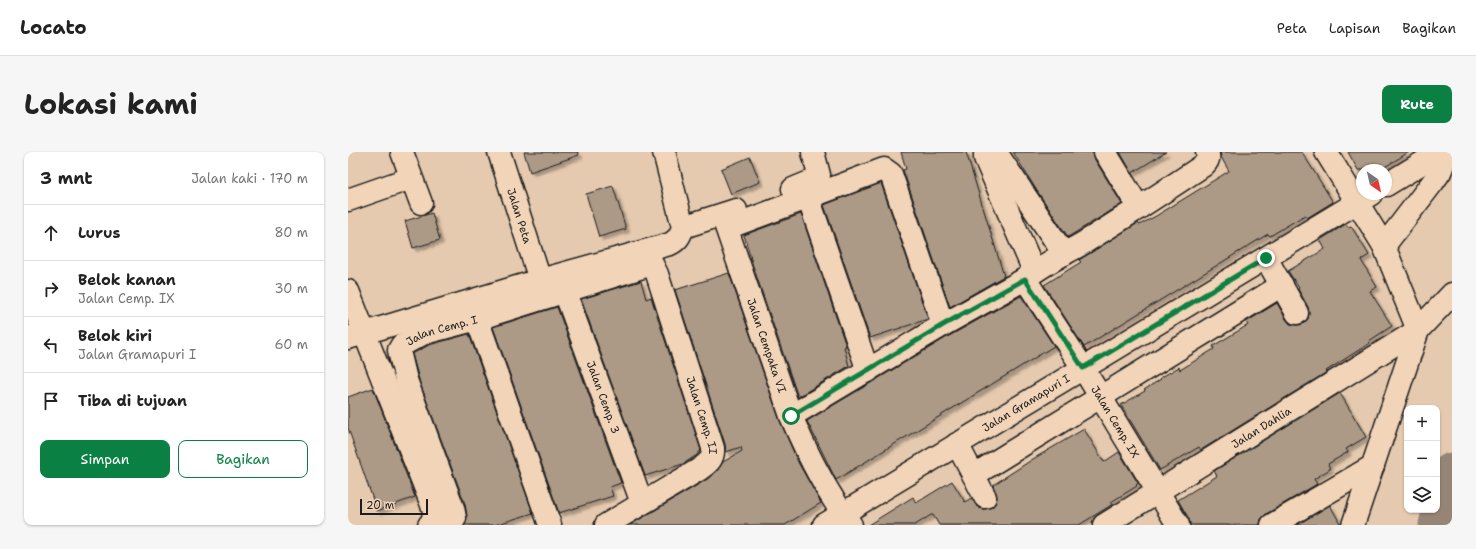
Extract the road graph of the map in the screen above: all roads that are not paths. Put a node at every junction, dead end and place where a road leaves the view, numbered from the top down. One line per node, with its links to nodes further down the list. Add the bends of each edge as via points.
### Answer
1 (402, 152): 12 (street)
2 (499, 152): 28 (street, Jalan Peta)
3 (664, 152): 22 (street)
4 (813, 152): 21 (street, via 819,175 817,179)
5 (985, 152): 27 (street, Jalan Cemp. IX, via 985,158)
6 (996, 152): 24 (street)
7 (1104, 152): 20 (street)
8 (1207, 152): 20 (street, via 1208,160 1204,166)
9 (1326, 152): 14 (street)
10 (1440, 152): 13 (street)
11 (1448, 152): 23 (street, via 1434,182)
12 (411, 178): 16 (street); 19 (street)
13 (1392, 181)
14 (1356, 188)
15 (808, 197): 21 (street); 35 (street, via 879,170 884,169 891,174); 39 (street)
16 (348, 200)
17 (1361, 200): 25 (street, Jalan Gramapuri I)
18 (1365, 200): 23 (street)
19 (421, 203)
20 (1139, 208): 24 (street)
21 (725, 222): 22 (street); 41 (street, Jalan Cempaka VI)
22 (683, 227): 28 (street, via 680,237 670,244)
23 (1384, 246): 36 (street)
24 (1064, 254): 27 (street)
25 (1266, 258): 29 (street); 38 (street, Jalan Gramapuri I)
26 (657, 274): 31 (street, Jalan Cemp. I, via 653,264 649,264); 47 (street, Jalan Cemp. II, via 714,454 700,469)
27 (1030, 275): 35 (street); 38 (street, Jalan Cemp. IX)
28 (540, 280): 37 (street)
29 (1282, 286): 33 (street); 40 (street)
30 (348, 291): 37 (street)
31 (565, 292): 34 (street, Jalan Cemp. I); 47 (street, Jalan Cemp. 3)
32 (1452, 294): 36 (street)
33 (1297, 313)
34 (477, 319): 50 (street, Jalan Cemp. I, via 424,333 406,342 400,350 406,380 453,508 455,518); 51 (street)
35 (943, 325): 39 (street)
36 (1418, 330): 43 (street); 45 (street, Jalan Dahlia)
37 (357, 336): 49 (street, via 434,510 433,520)
38 (1083, 368): 40 (street, Jalan Cemp. IX); 42 (street, Jalan Gramapuri I)
39 (868, 371): 41 (street)
40 (1100, 396): 44 (street); 45 (street, Jalan Cemp. IX)
41 (791, 416): 48 (street, Jalan Cempaka VI, via 805,448)
42 (957, 444): 44 (street); 48 (street, Jalan Gramapuri I)
43 (1373, 466): 56 (street); 57 (street)
44 (974, 475): 46 (street)
45 (1158, 492): 54 (street, Jalan Dahlia); 55 (street, Jalan Cemp. IX)
46 (985, 497)
47 (642, 503): 52 (street, Jalan Cemp. II)
48 (847, 519): 53 (street, Jalan Gramapuri I)
49 (429, 525)
50 (452, 525)
51 (550, 525)
52 (606, 525)
53 (824, 525)
54 (1104, 525)
55 (1178, 525)
56 (1272, 525)
57 (1353, 525)

